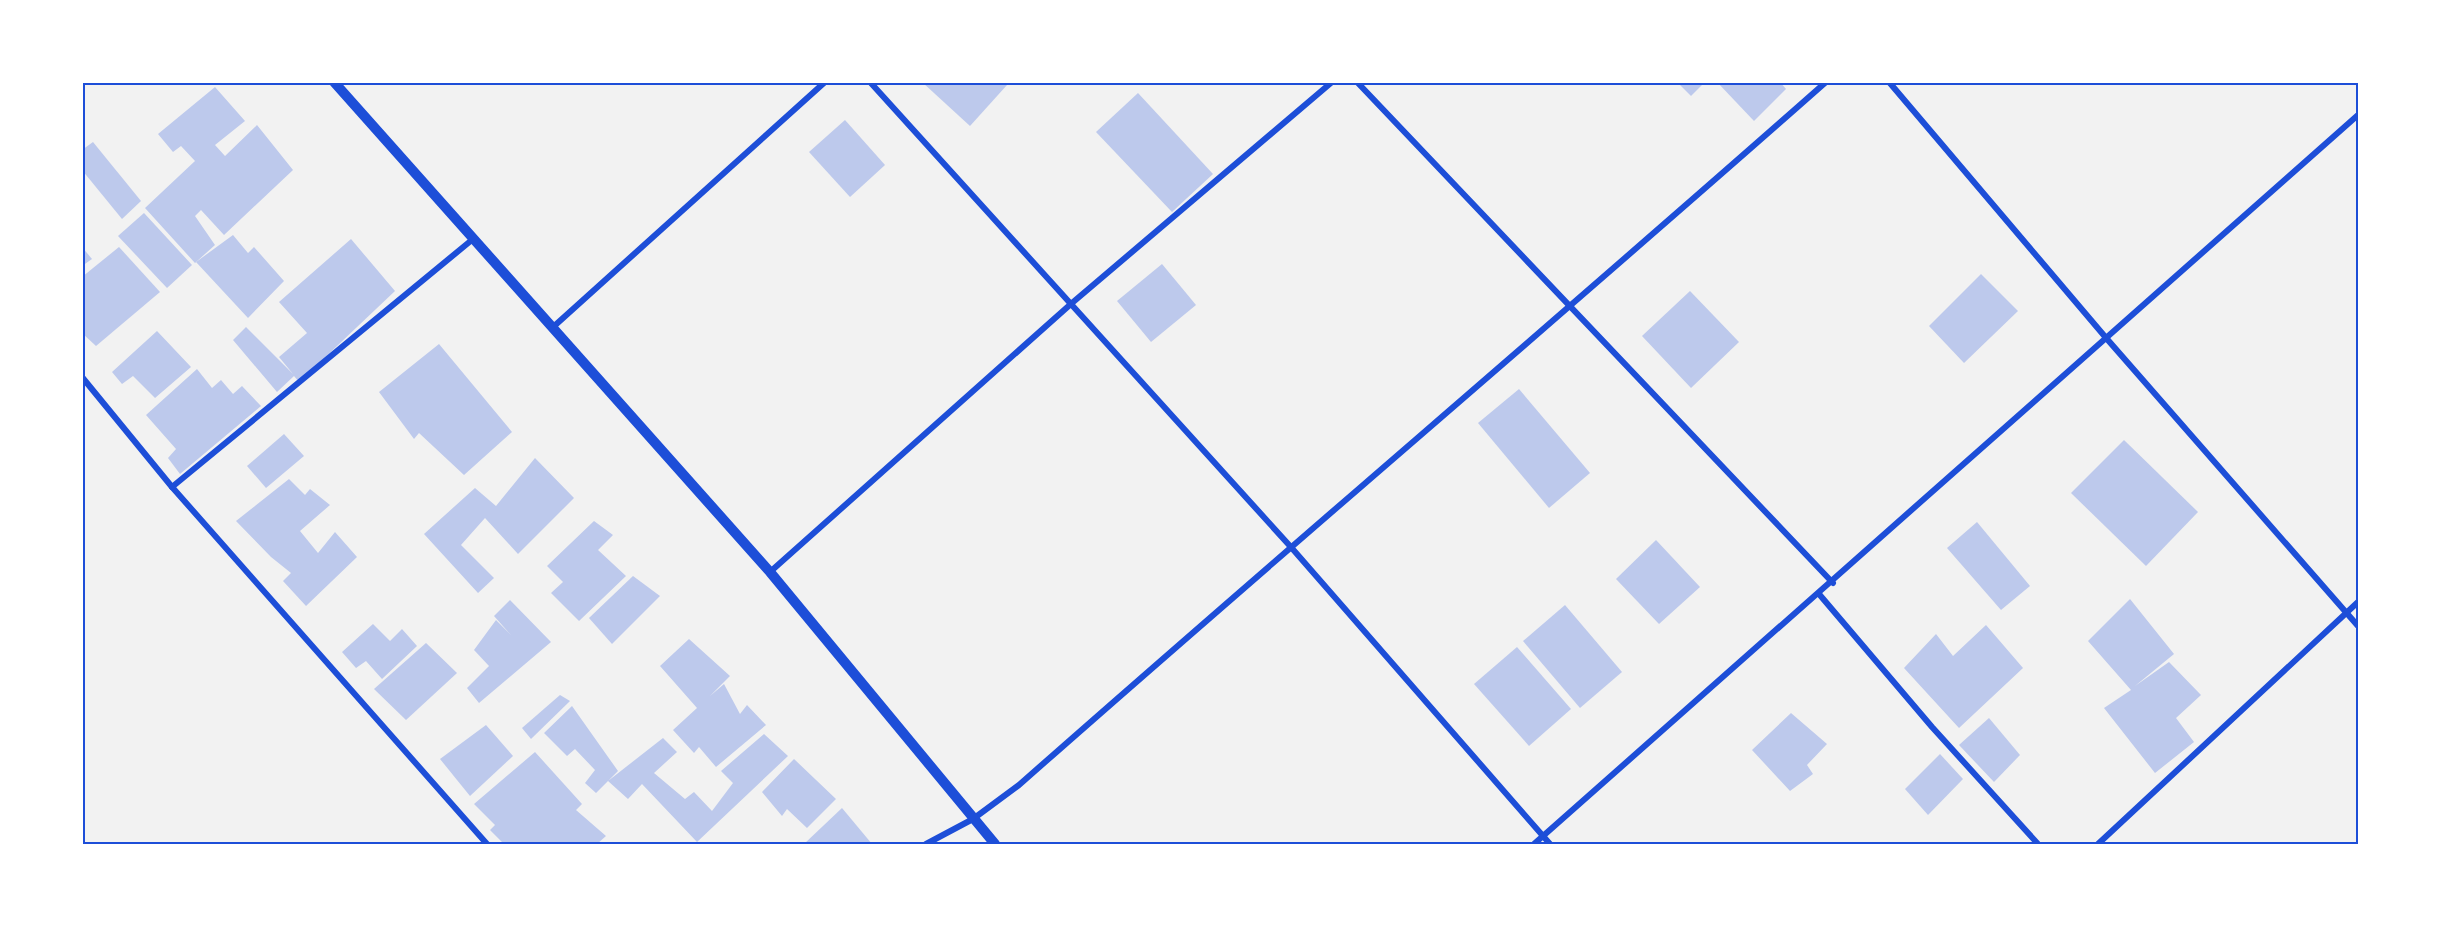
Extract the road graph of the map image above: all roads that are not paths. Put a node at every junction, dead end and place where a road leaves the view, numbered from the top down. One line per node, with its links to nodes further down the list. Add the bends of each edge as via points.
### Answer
1 (334, 82): 9 (street)
2 (825, 82): 12 (street)
3 (870, 82): 10 (street)
4 (1332, 82): 10 (street)
5 (1357, 82): 11 (street)
6 (1826, 82): 11 (street)
7 (1889, 82): 13 (street)
8 (2358, 115): 13 (street)
9 (473, 238): 12 (street); 15 (street)
10 (1072, 303): 16 (street); 17 (street)
11 (1571, 307): 16 (street); 18 (street)
12 (552, 328): 17 (street)
13 (2107, 339): 18 (street); 21 (street)
14 (82, 377): 15 (street)
15 (172, 486): 25 (street)
16 (1290, 546): 23 (street, via 1018,785); 24 (street)
17 (770, 572): 23 (street)
18 (1833, 583): 19 (street)
19 (1820, 594): 24 (street); 30 (street)
20 (2358, 602): 21 (street)
21 (2347, 612): 22 (street); 31 (street)
22 (2358, 626)
23 (973, 819): 26 (street); 27 (street)
24 (1543, 837): 28 (street); 29 (street)
25 (487, 844)
26 (926, 844)
27 (995, 844)
28 (1534, 844)
29 (1550, 844)
30 (2038, 844)
31 (2098, 844)

